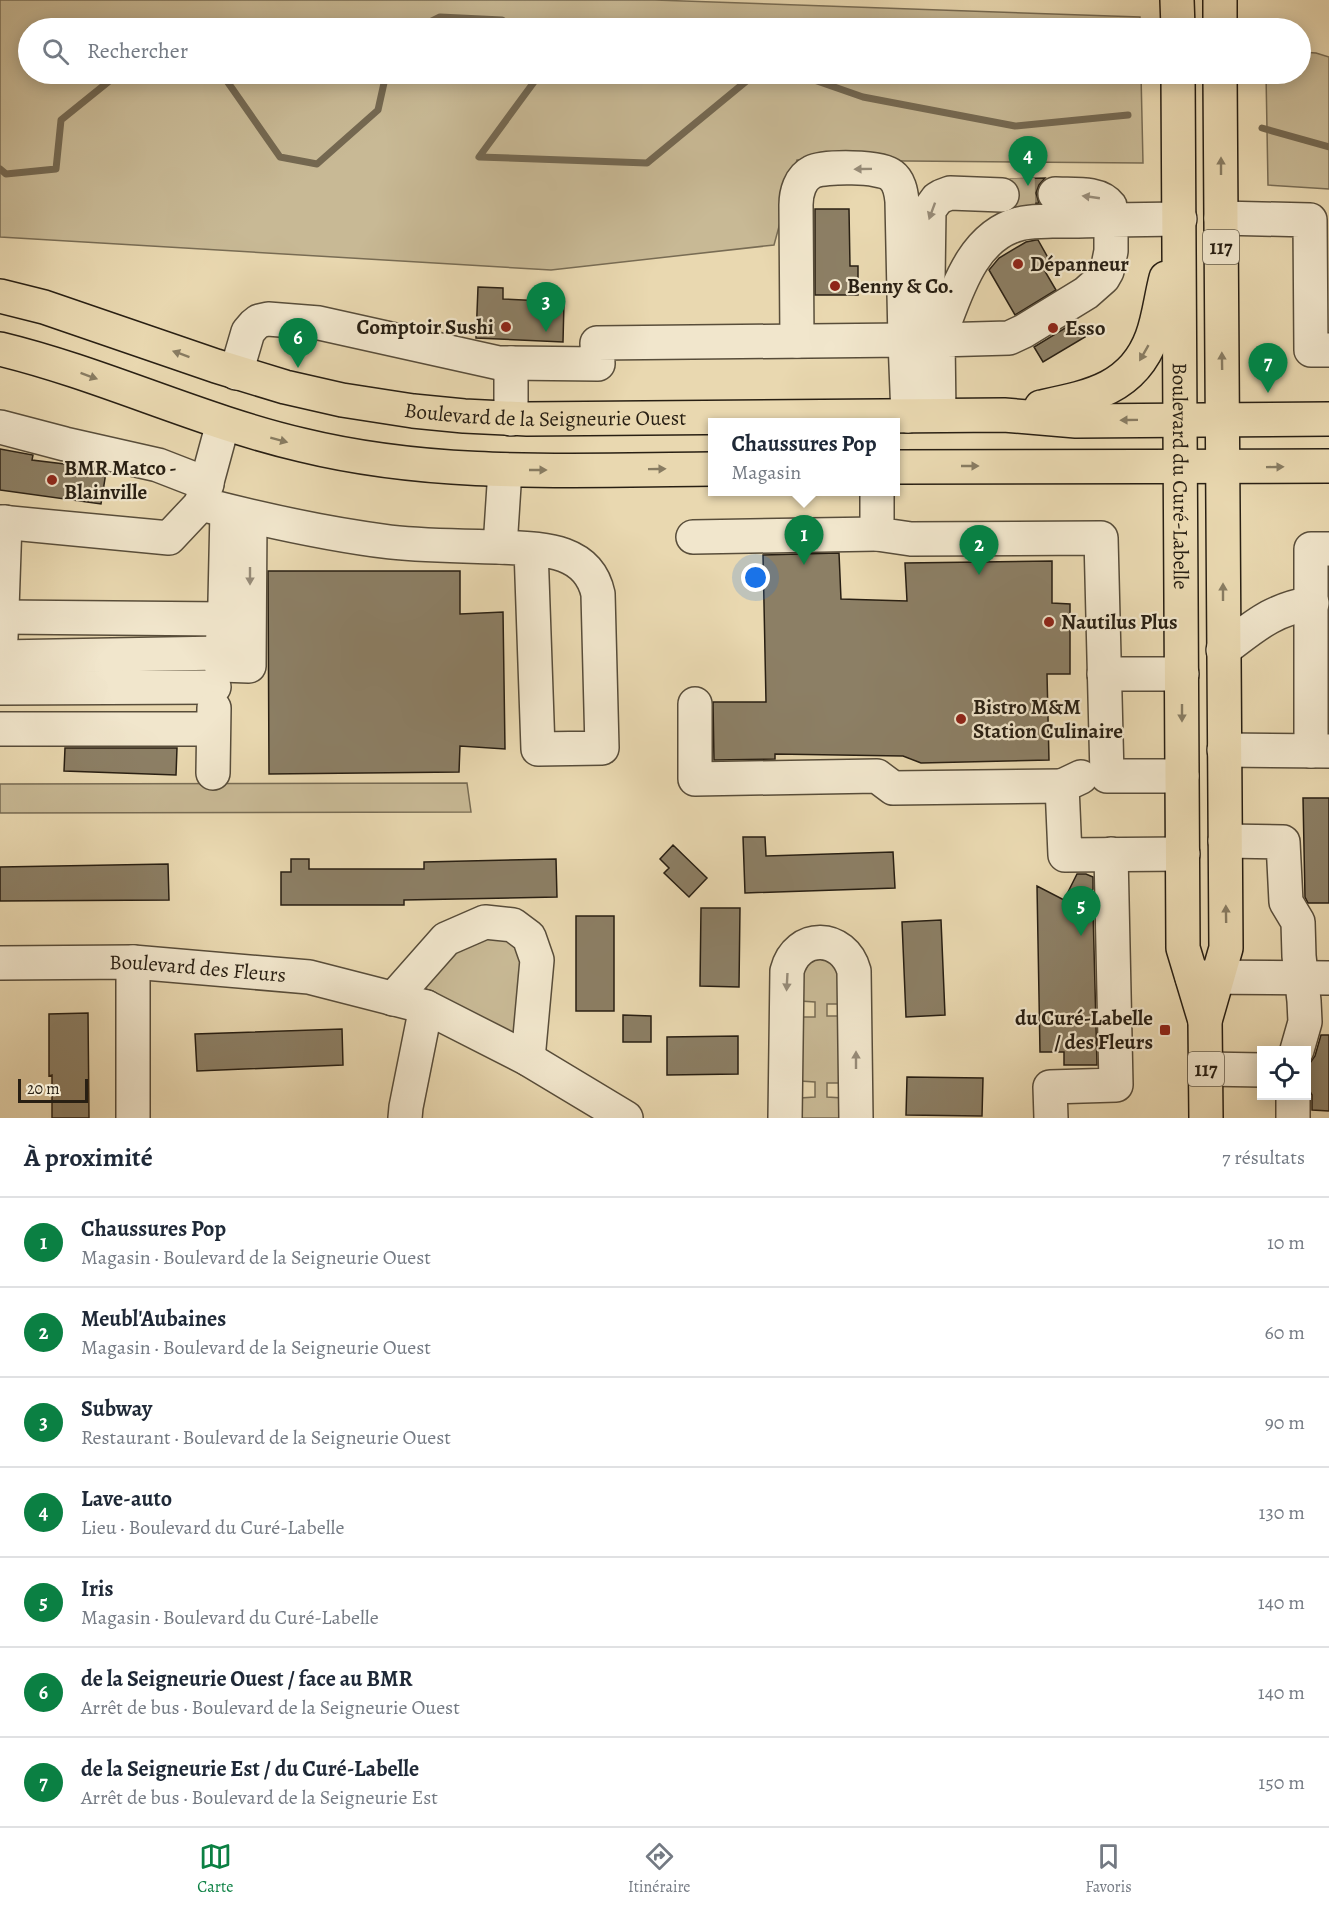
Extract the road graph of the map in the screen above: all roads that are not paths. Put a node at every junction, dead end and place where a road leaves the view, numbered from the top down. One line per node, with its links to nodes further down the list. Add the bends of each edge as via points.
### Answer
1 (1177, 0): 3 (main road)
2 (1220, 0): 4 (main road)
3 (1178, 18)
4 (1220, 18)
5 (1178, 84): 9 (main road, Boulevard du Curé-Labelle / 117)
6 (1220, 84): 8 (main road, Boulevard du Curé-Labelle / 117, one-way to 6)
7 (1051, 208): 10 (street); 12 (street); 13 (street)
8 (1221, 218): 11 (street); 26 (main road, Boulevard du Curé-Labelle / 117, one-way to 8)
9 (1180, 219): 10 (street); 22 (main road, one-way to 22, via 1153,336 1137,364 1103,391); 25 (main road, Boulevard du Curé-Labelle / 117)
10 (1111, 220): 16 (street, via 1107,271 1086,293 1009,338)
11 (1320, 220): 19 (street, via 1311,350)
12 (990, 238): 13 (street); 16 (street, one-way to 16, via 974,218 986,194 950,193 929,210 928,280)
13 (969, 266): 16 (street)
14 (0, 296): 21 (main road, Boulevard de la Seigneurie Ouest, one-way to 14, via 44,307)
15 (905, 340): 16 (street); 17 (street); 17 (street, one-way to 17, via 900,189 894,178 875,168 812,172 796,195); 23 (street)
16 (938, 340): 23 (street)
17 (797, 341): 20 (street, via 597,343 598,364)
18 (0, 349): 28 (main road, one-way to 28)
19 (1329, 350)
20 (511, 363): 21 (street, via 319,323 268,319 249,332); 24 (street)
21 (236, 373): 24 (main road, Boulevard de la Seigneurie Ouest, via 387,408); 28 (main road)
22 (1004, 415): 23 (main road, Boulevard de la Seigneurie Ouest); 25 (main road, Boulevard de la Seigneurie Ouest, one-way to 22, via 1077,421)
23 (923, 416): 24 (main road, Boulevard de la Seigneurie Ouest)
24 (511, 419)
25 (1181, 420): 26 (main road, Boulevard de la Seigneurie Ouest); 30 (main road, Boulevard du Curé-Labelle / 117)
26 (1222, 420): 27 (main road, Boulevard de la Seigneurie Ouest); 33 (main road, Boulevard du Curé-Labelle / 117)
27 (1329, 420)
28 (223, 423): 35 (main road, one-way to 35, via 353,456); 37 (street)
29 (0, 427): 37 (street, via 158,465)
30 (1180, 466): 32 (main road, one-way to 30); 33 (main road); 50 (main road, Boulevard du Curé-Labelle / 117)
31 (1329, 466): 33 (main road, one-way to 31)
32 (900, 467)
33 (1222, 467): 46 (main road, Boulevard du Curé-Labelle / 117, one-way to 33)
34 (708, 469): 35 (main road, one-way to 34)
35 (506, 470): 41 (street)
36 (877, 496): 39 (street)
37 (221, 504): 38 (street, via 169,538); 41 (street, via 390,542); 45 (street); 48 (street, one-way to 48, via 249,666)
38 (3, 522): 44 (street)
39 (878, 534): 40 (street); 49 (street, via 911,538 1101,538)
40 (693, 537)
41 (516, 548): 41 (street, via 538,749 602,748 596,587 588,572 571,558 554,551)
42 (1329, 549): 43 (street, via 1311,549)
43 (1312, 603): 46 (street, via 1274,613); 56 (street)
44 (2, 617): 45 (street); 47 (street)
45 (224, 619): 48 (street)
46 (1223, 650): 55 (main road, Boulevard du Curé-Labelle / 117)
47 (0, 659): 48 (street)
48 (219, 668): 51 (street); 54 (street)
49 (1104, 674): 50 (street); 58 (street)
50 (1182, 674): 59 (main road, Boulevard du Curé-Labelle / 117, one-way to 59)
51 (0, 688)
52 (695, 704): 60 (street, via 695,779 877,776 893,788)
53 (0, 729): 54 (street)
54 (213, 729): 57 (street)
55 (1224, 750): 56 (street); 61 (main road, Boulevard du Curé-Labelle / 117)
56 (1320, 751)
57 (213, 773)
58 (1107, 776): 59 (street); 60 (street, via 1079,777)
59 (1182, 776): 63 (main road, Boulevard du Curé-Labelle / 117)
60 (1062, 786): 62 (street, via 1065,855)
61 (1225, 841): 66 (main road, Boulevard du Curé-Labelle / 117, one-way to 61, via 1226,948); 67 (street, via 1283,842 1286,902 1298,922 1299,956)
62 (1111, 854): 63 (street); 80 (street, via 1116,1085 1050,1087)
63 (1183, 854): 66 (main road, Boulevard du Curé-Labelle / 117, via 1183,948)
64 (133, 962): 65 (street, Boulevard des Fleurs); 68 (street, Boulevard des Fleurs, via 309,977); 75 (street)
65 (0, 963)
66 (1205, 977): 67 (street); 72 (main road, Boulevard du Curé-Labelle / 117)
67 (1315, 977): 70 (street)
68 (393, 999): 69 (street, Boulevard des Fleurs); 71 (street, via 446,939 485,922 513,925 529,937 537,960)
69 (426, 1007): 71 (street, Boulevard des Fleurs); 76 (street)
70 (1310, 1031)
71 (528, 1059): 77 (street, Boulevard des Fleurs)
72 (1206, 1069): 73 (street); 81 (main road, Boulevard du Curé-Labelle / 117)
73 (1257, 1070)
74 (1293, 1100): 82 (street)
75 (133, 1118)
76 (405, 1118)
77 (626, 1118)
78 (785, 1118): 79 (street, one-way to 78, via 854,971 839,948 820,943 811,943 795,953 787,971)
79 (856, 1118)
80 (1051, 1118)
81 (1206, 1118)
82 (1293, 1118)

